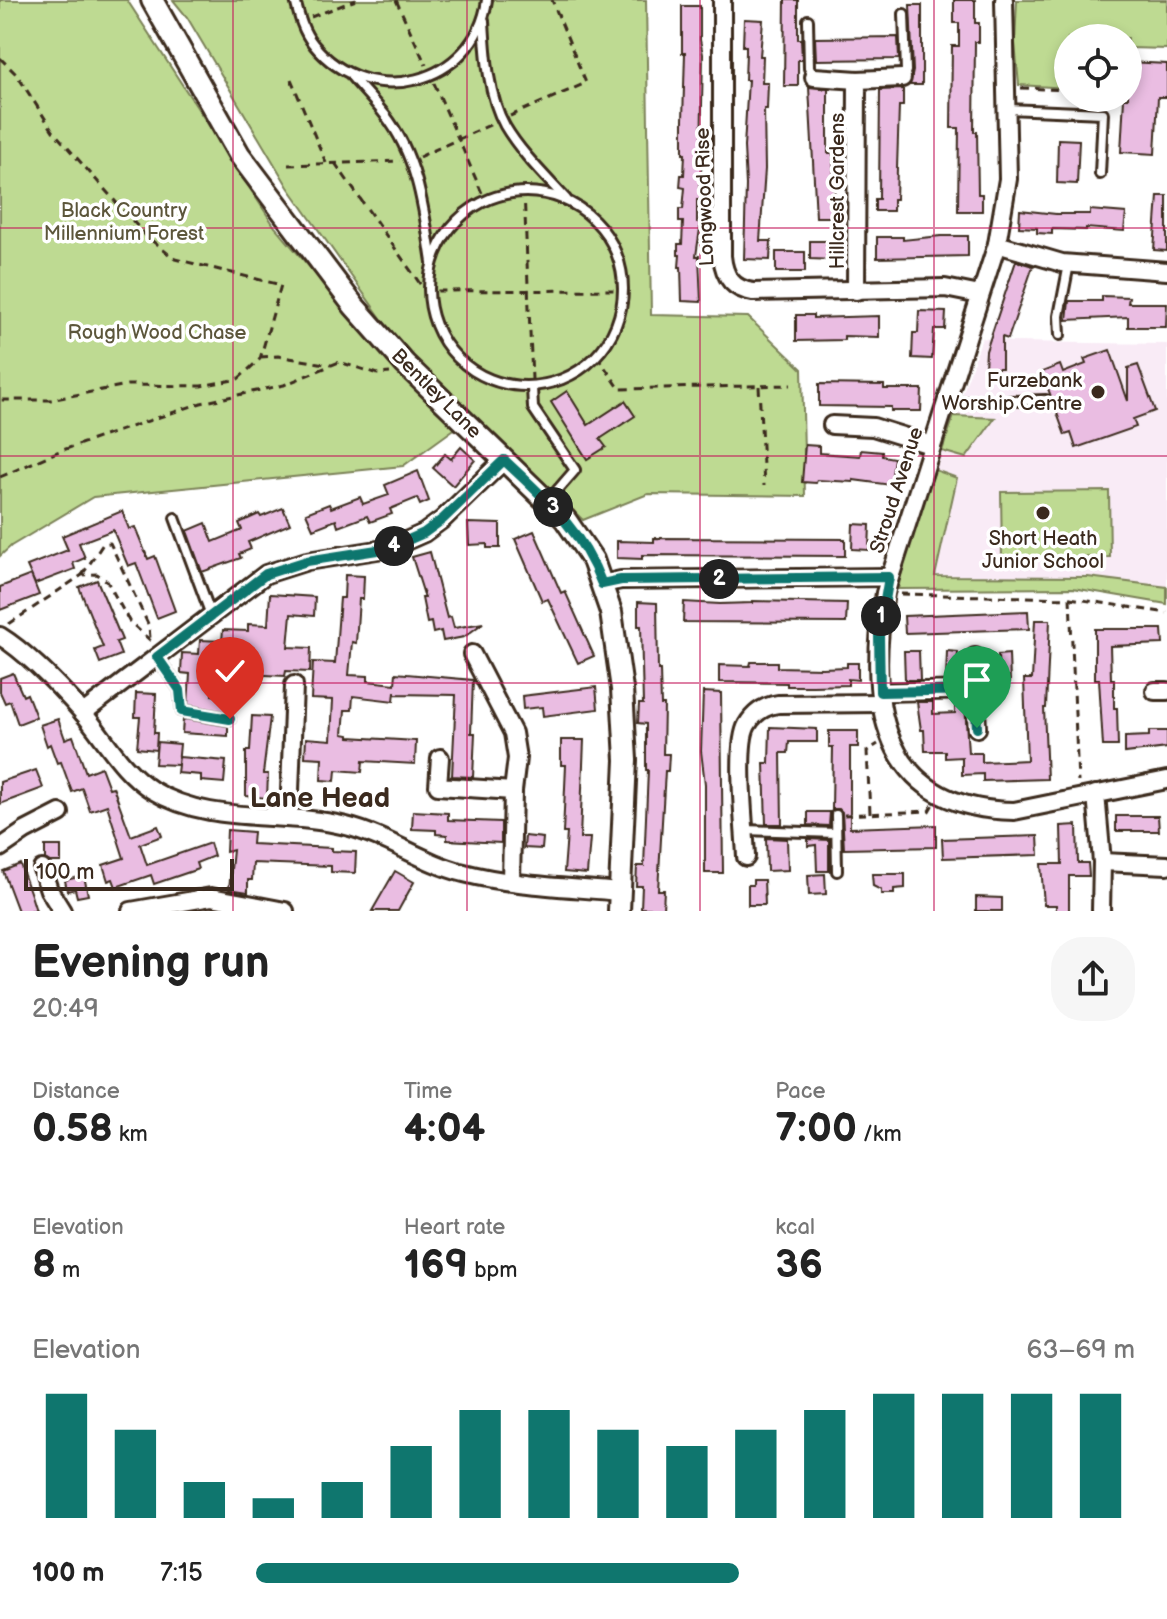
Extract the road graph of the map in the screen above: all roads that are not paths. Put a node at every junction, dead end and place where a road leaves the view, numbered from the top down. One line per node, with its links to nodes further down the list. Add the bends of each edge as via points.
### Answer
1 (152, 0): 28 (street, Bentley Lane, via 239,154 354,306)
2 (295, 0): 9 (lane, via 300,22 320,52)
3 (487, 0): 7 (lane)
4 (722, 0): 20 (street, Longwood Rise, via 722,256 727,277 743,291)
5 (1004, 0): 13 (street, Stroud Avenue)
6 (904, 14): 11 (lane)
7 (483, 17): 9 (lane, via 462,53 431,75 397,84); 15 (lane, via 493,94 503,120 526,155)
8 (808, 20): 10 (lane, via 809,68)
9 (349, 74): 18 (lane, via 386,115 411,160)
10 (814, 77): 12 (street)
11 (902, 78): 12 (street)
12 (858, 86): 20 (street, Hillcrest Gardens)
13 (1007, 109): 14 (lane, via 1103,113); 16 (street, Stroud Avenue, via 1008,179)
14 (1100, 174)
15 (569, 202): 18 (lane, via 524,191 485,200 448,231); 23 (lane, via 598,223 612,243 621,265 621,314 612,337 578,372)
16 (997, 244): 17 (street); 21 (street, Stroud Avenue)
17 (1069, 264): 19 (street); 22 (lane)
18 (432, 267): 23 (lane, via 429,291 435,324 447,346 485,377)
19 (1167, 271)
20 (856, 291): 21 (street, Longwood Rise, via 945,288)
21 (980, 295): 25 (street, Stroud Avenue)
22 (1060, 335)
23 (532, 387): 29 (lane, via 533,408 575,470)
24 (1046, 400): 25 (lane)
25 (945, 403): 27 (street, Stroud Avenue)
26 (832, 425): 27 (street, via 873,427)
27 (931, 445): 32 (street, Stroud Avenue)
28 (504, 460): 29 (street, Bentley Lane); 33 (street, via 424,533 390,548 283,567)
29 (548, 501): 31 (street, Bentley Lane, via 579,536)
30 (175, 518): 33 (lane)
31 (602, 584): 32 (street, via 621,580); 60 (street, Bentley Lane, via 617,645 626,760)
32 (887, 585): 40 (street, Stroud Avenue, via 879,635)
33 (212, 616): 36 (street)
34 (0, 633): 41 (street)
35 (472, 654): 46 (street, via 513,733)
36 (160, 655): 41 (street); 42 (lane, via 180,690 182,711)
37 (975, 657): 39 (street)
38 (294, 685): 50 (street)
39 (975, 690): 40 (street); 43 (street)
40 (880, 697): 47 (street, Stroud Avenue, via 889,737 906,767 940,795 989,811 1014,811); 51 (street, via 778,704 761,710 747,724 742,745)
41 (83, 713): 50 (street, via 132,776 184,807)
42 (230, 719)
43 (977, 728)
44 (440, 758): 46 (street, via 438,786)
45 (1167, 780): 47 (street, Stroud Avenue)
46 (513, 791): 59 (street)
47 (1096, 794): 55 (street)
48 (60, 813): 53 (street)
49 (836, 815): 52 (lane)
50 (289, 817): 59 (street, via 348,826 464,874)
51 (745, 830): 52 (lane); 54 (street)
52 (836, 833): 58 (lane)
53 (0, 848)
54 (746, 857)
55 (1102, 862): 56 (street); 64 (street)
56 (1167, 865)
57 (42, 869): 61 (street)
58 (837, 871)
59 (511, 881): 60 (street)
60 (620, 902)
61 (62, 911)
62 (131, 911): 63 (street, via 211,897)
63 (285, 911)
64 (1101, 911)

